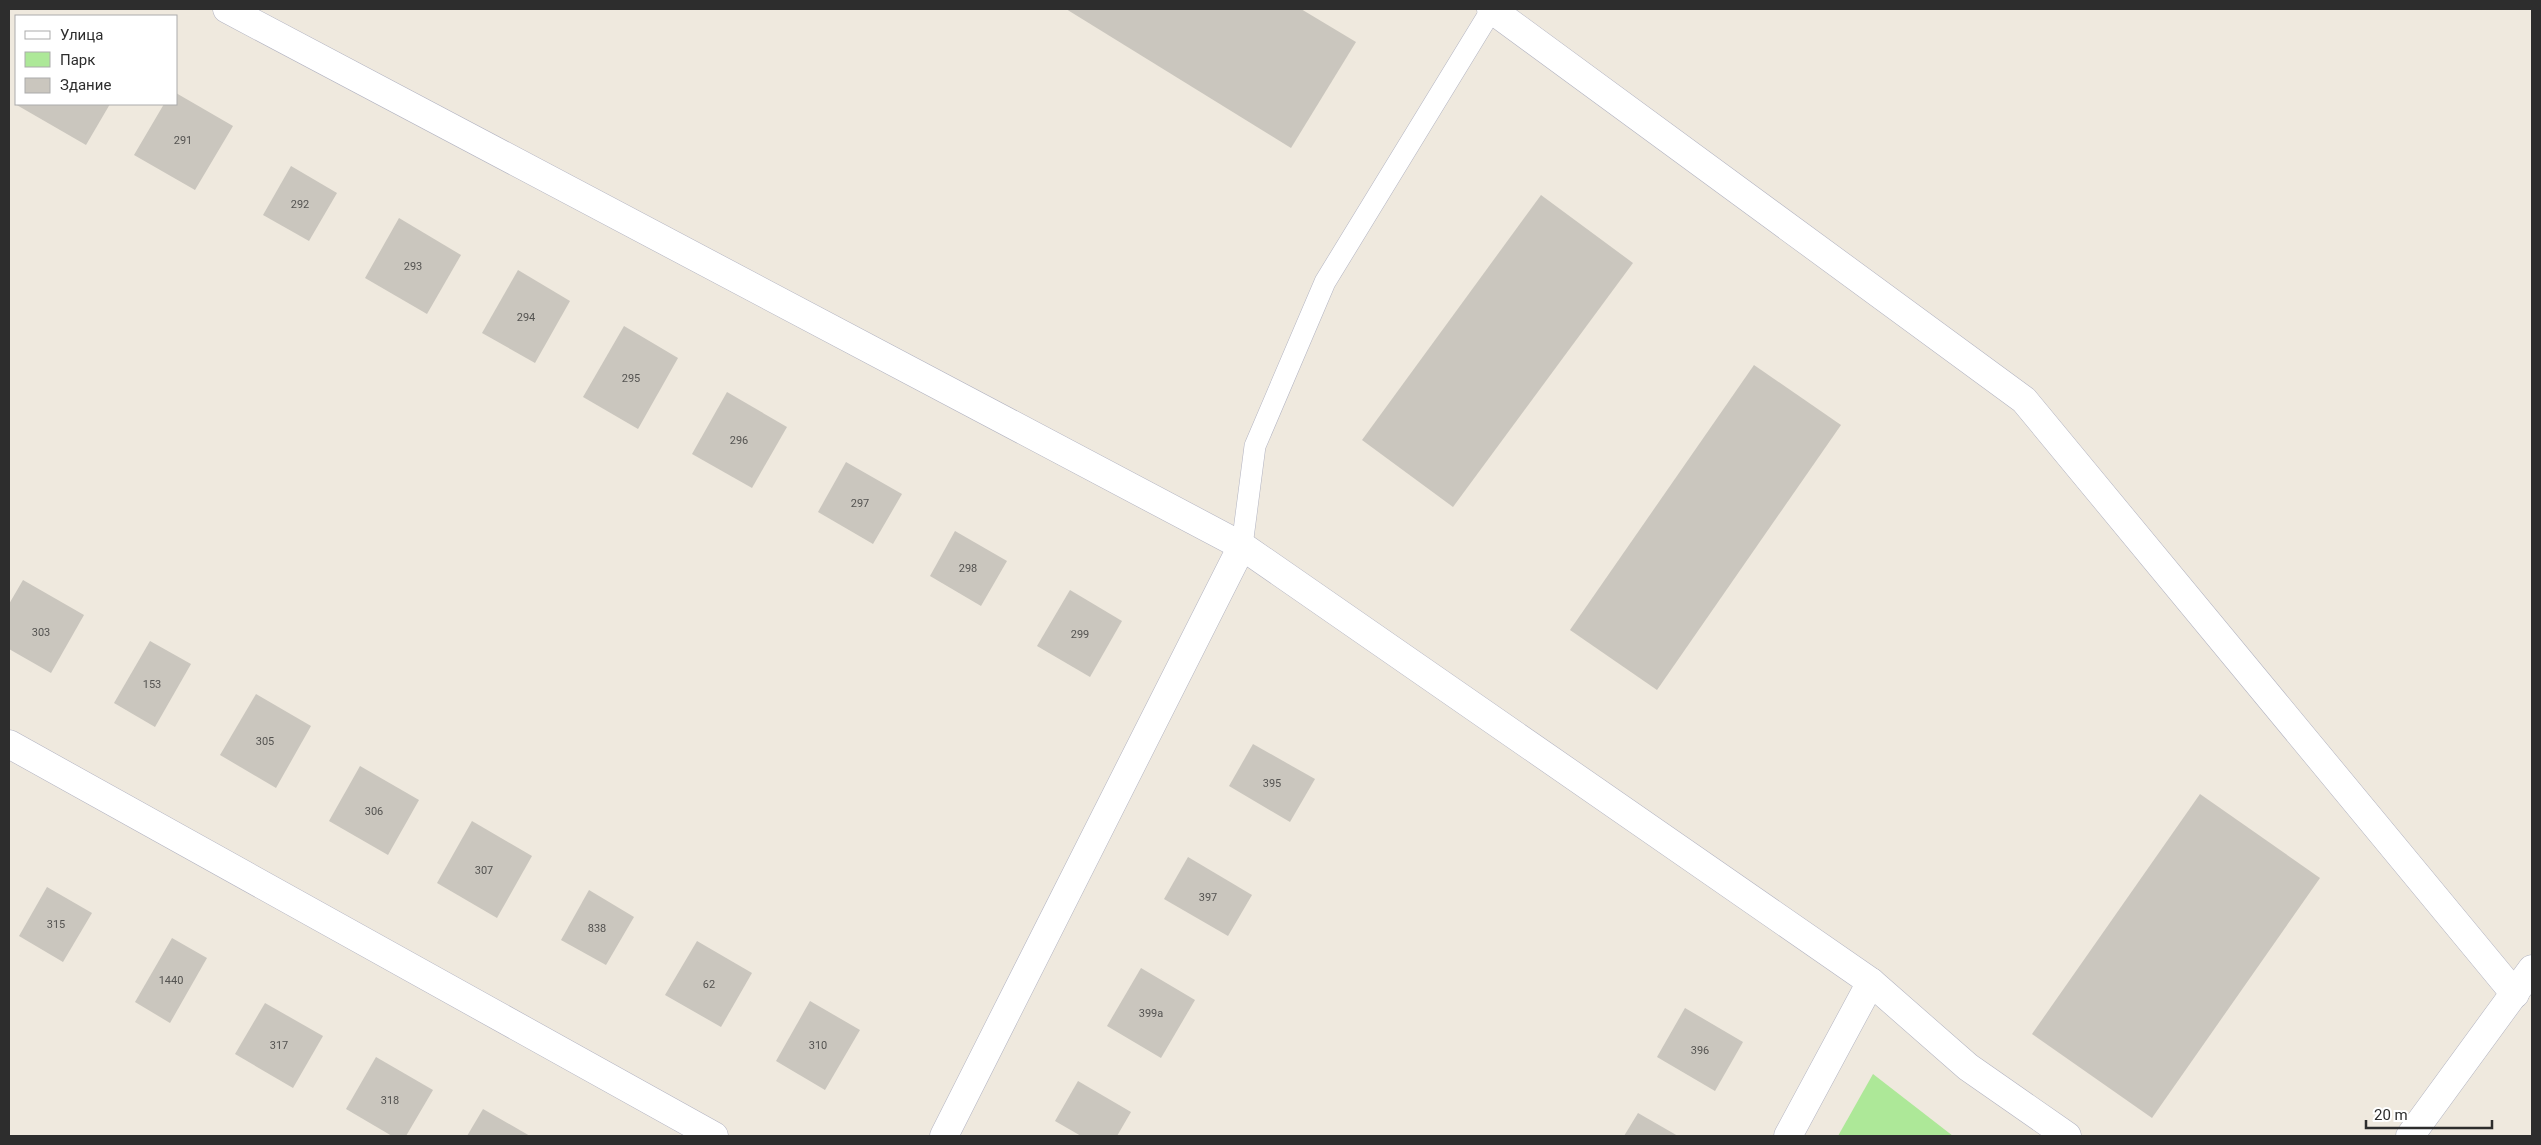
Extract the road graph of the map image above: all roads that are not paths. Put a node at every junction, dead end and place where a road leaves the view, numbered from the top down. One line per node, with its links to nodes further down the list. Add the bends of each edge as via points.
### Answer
1 (227, 9): 3 (street)
2 (1492, 9): 3 (lane, via 1325,282 1255,446); 7 (street, via 2024,400)
3 (1242, 546): 6 (street); 9 (street)
4 (9, 744): 8 (street)
5 (2532, 969): 7 (street)
6 (1871, 982): 10 (street); 11 (street, via 1968,1067)
7 (2515, 994): 12 (street)
8 (714, 1136)
9 (944, 1136)
10 (1788, 1136)
11 (2067, 1136)
12 (2410, 1136)

